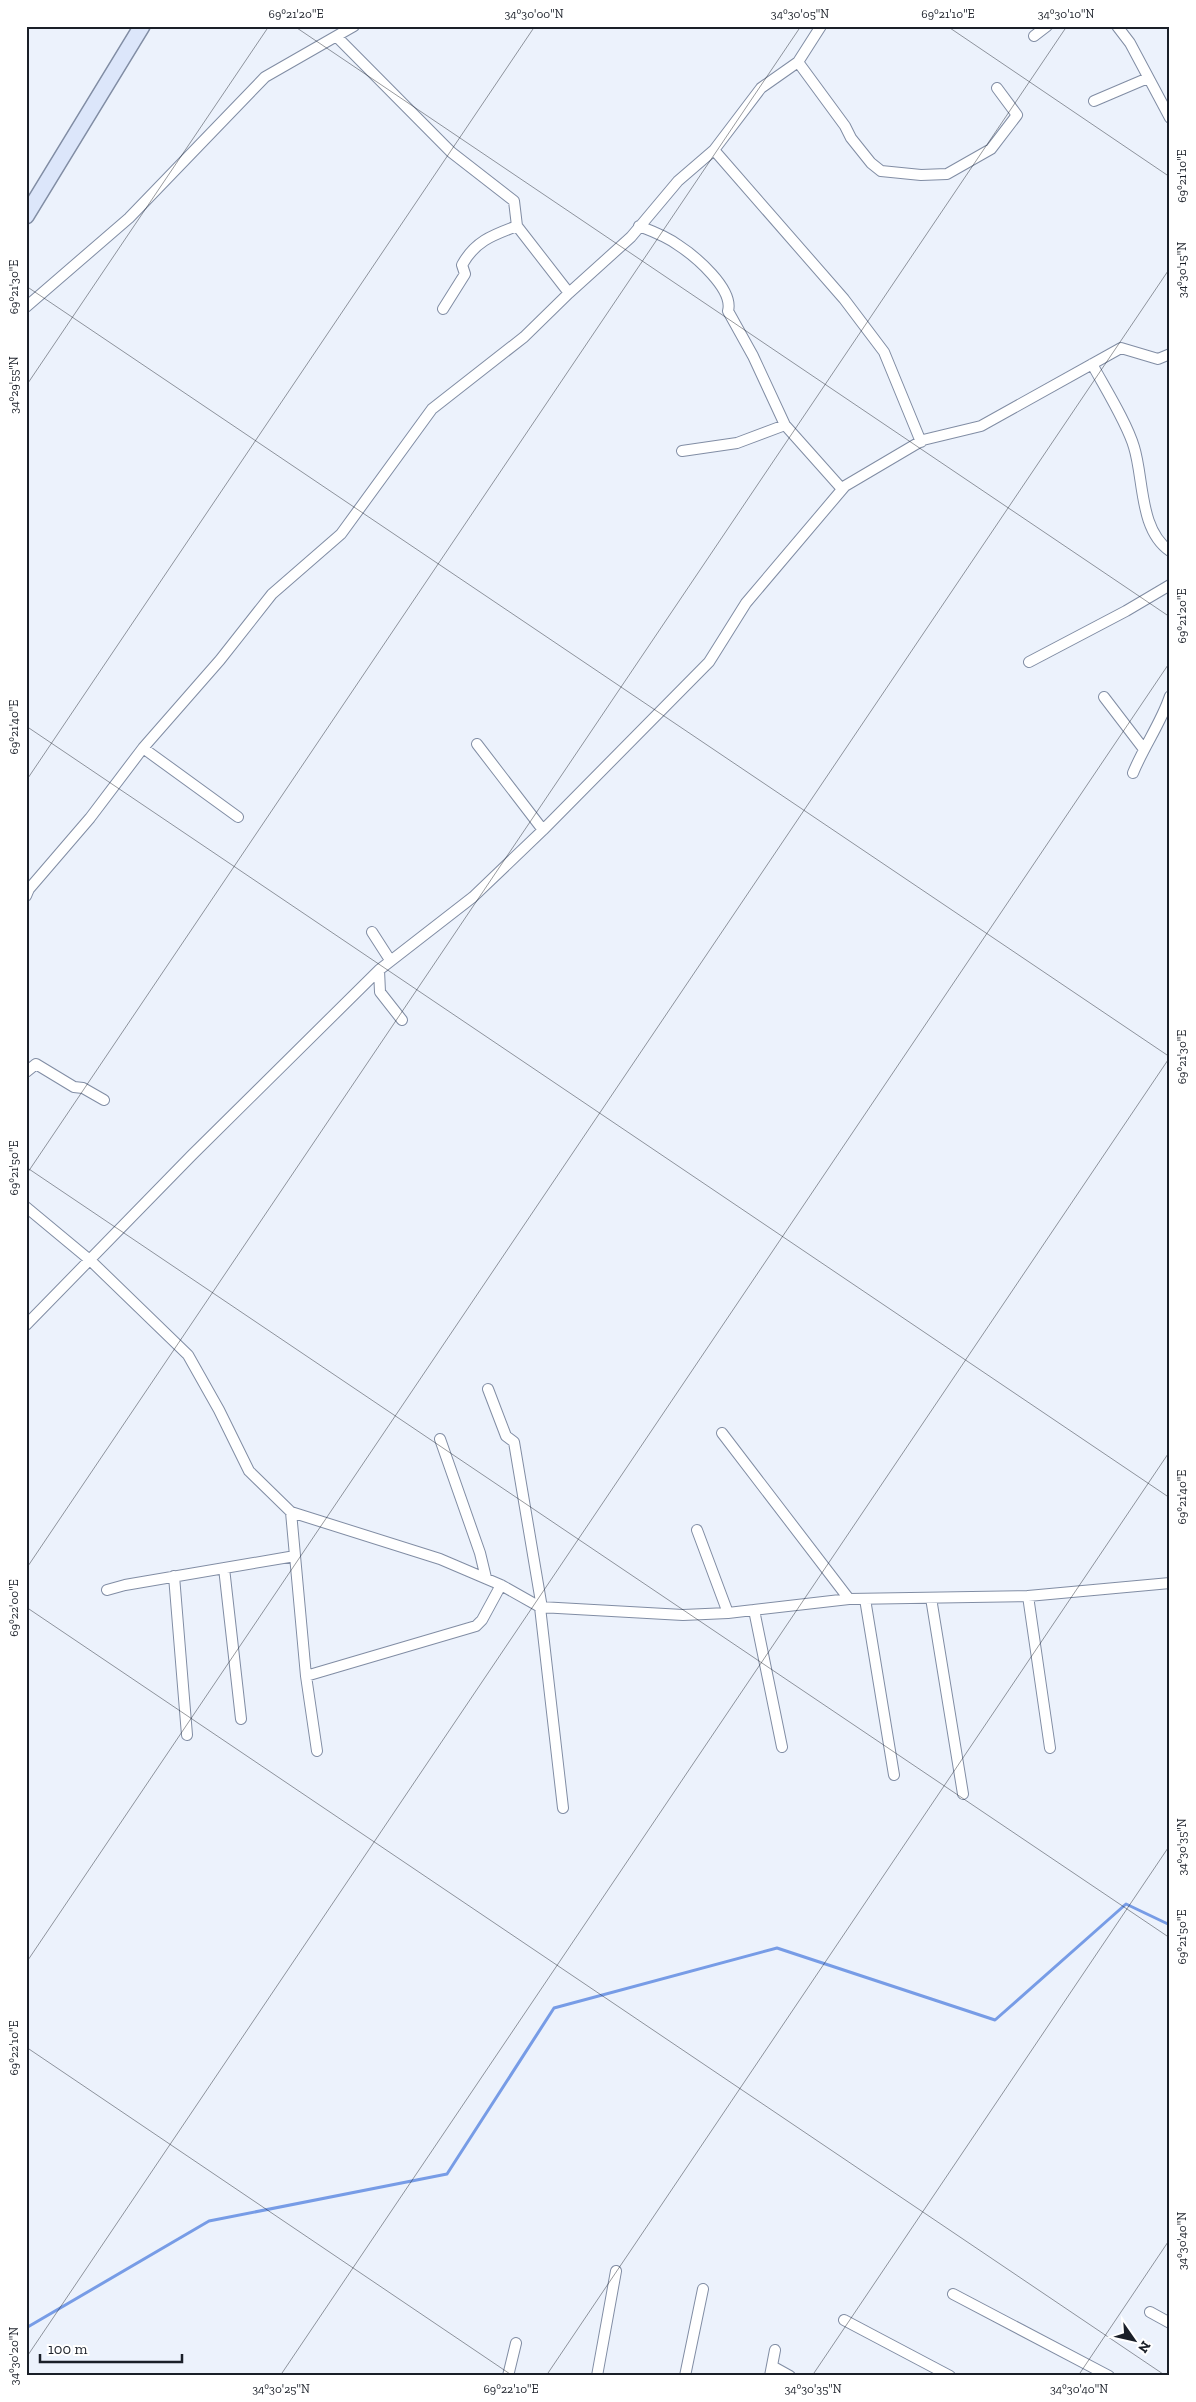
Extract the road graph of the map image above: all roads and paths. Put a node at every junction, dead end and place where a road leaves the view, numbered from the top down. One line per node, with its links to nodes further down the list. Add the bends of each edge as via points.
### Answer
1 (142, 26): 14 (main road)
2 (354, 26): 7 (street)
3 (821, 26): 8 (street)
4 (1047, 26): 6 (street)
5 (1117, 26): 9 (street)
6 (1034, 36)
7 (337, 37): 15 (street, via 451,152 514,201); 18 (street, via 265,77 129,218)
8 (798, 62): 10 (street, via 851,138 871,164 881,171 947,174 991,149 1017,114); 13 (street, via 761,88)
9 (1148, 78): 11 (street); 12 (street)
10 (997, 88)
11 (1094, 101)
12 (1170, 118)
13 (714, 150): 16 (street, via 678,181); 23 (street, via 844,299 884,352)
14 (26, 216)
15 (517, 226): 17 (street); 19 (street, via 484,239 464,260 465,274)
16 (639, 226): 17 (street); 22 (street, via 678,245 719,283 727,294 728,311)
17 (569, 293): 32 (street, via 524,337 432,408 342,534 272,594 220,660)
18 (26, 307)
19 (444, 309)
20 (1170, 354): 21 (street, via 1158,359 1121,348)
21 (1092, 364): 23 (street, via 982,426); 26 (street, via 1134,447 1148,517 1163,546)
22 (785, 425): 24 (street, via 737,443); 25 (street)
23 (921, 442): 25 (street)
24 (682, 451)
25 (842, 489): 36 (street, via 746,603 709,662)
26 (1170, 551)
27 (1170, 584): 28 (street)
28 (1029, 662)
29 (1170, 696): 33 (street, via 1164,713)
30 (1104, 697): 33 (street)
31 (477, 744): 36 (street)
32 (143, 748): 35 (street); 37 (street)
33 (1143, 748): 34 (street)
34 (1133, 773)
35 (238, 817)
36 (543, 830): 39 (street, via 473,896)
37 (26, 896)
38 (372, 932): 39 (street)
39 (390, 960): 40 (street)
40 (379, 970): 41 (street, via 380,992); 45 (street)
41 (402, 1020)
42 (26, 1072): 43 (street, via 36,1064 74,1087 83,1088)
43 (104, 1100)
44 (26, 1207): 45 (street)
45 (91, 1260): 46 (street); 50 (street, via 188,1355 249,1471)
46 (26, 1325)
47 (488, 1389): 63 (street, via 506,1436 514,1442)
48 (722, 1433): 61 (street)
49 (440, 1439): 55 (street)
50 (291, 1512): 52 (street); 55 (street, via 440,1559)
51 (697, 1530): 65 (street)
52 (295, 1556): 53 (street); 66 (street)
53 (224, 1568): 54 (street); 67 (street)
54 (174, 1576): 58 (street); 68 (street)
55 (486, 1578): 57 (street)
56 (1170, 1583): 59 (street)
57 (501, 1585): 63 (street); 66 (street, via 476,1626)
58 (107, 1590)
59 (1028, 1596): 60 (street); 70 (street)
60 (931, 1598): 62 (street); 73 (street)
61 (849, 1599): 62 (street); 64 (street)
62 (865, 1599): 72 (street)
63 (541, 1607): 65 (street, via 683,1615); 74 (street)
64 (754, 1610): 65 (street); 69 (street)
65 (728, 1613)
66 (306, 1676): 71 (street)
67 (241, 1718)
68 (187, 1735)
69 (782, 1747)
70 (1050, 1748)
71 (318, 1751)
72 (894, 1775)
73 (963, 1794)
74 (563, 1808)
75 (616, 2271): 85 (street)
76 (703, 2289): 86 (street)
77 (953, 2294): 89 (street)
78 (1150, 2312): 80 (street)
79 (844, 2320): 88 (street)
80 (1170, 2323)
81 (516, 2342): 84 (street)
82 (775, 2350): 83 (street)
83 (771, 2371): 87 (street)
84 (508, 2376)
85 (596, 2376)
86 (686, 2376)
87 (790, 2376)
88 (950, 2376)
89 (1109, 2376)

